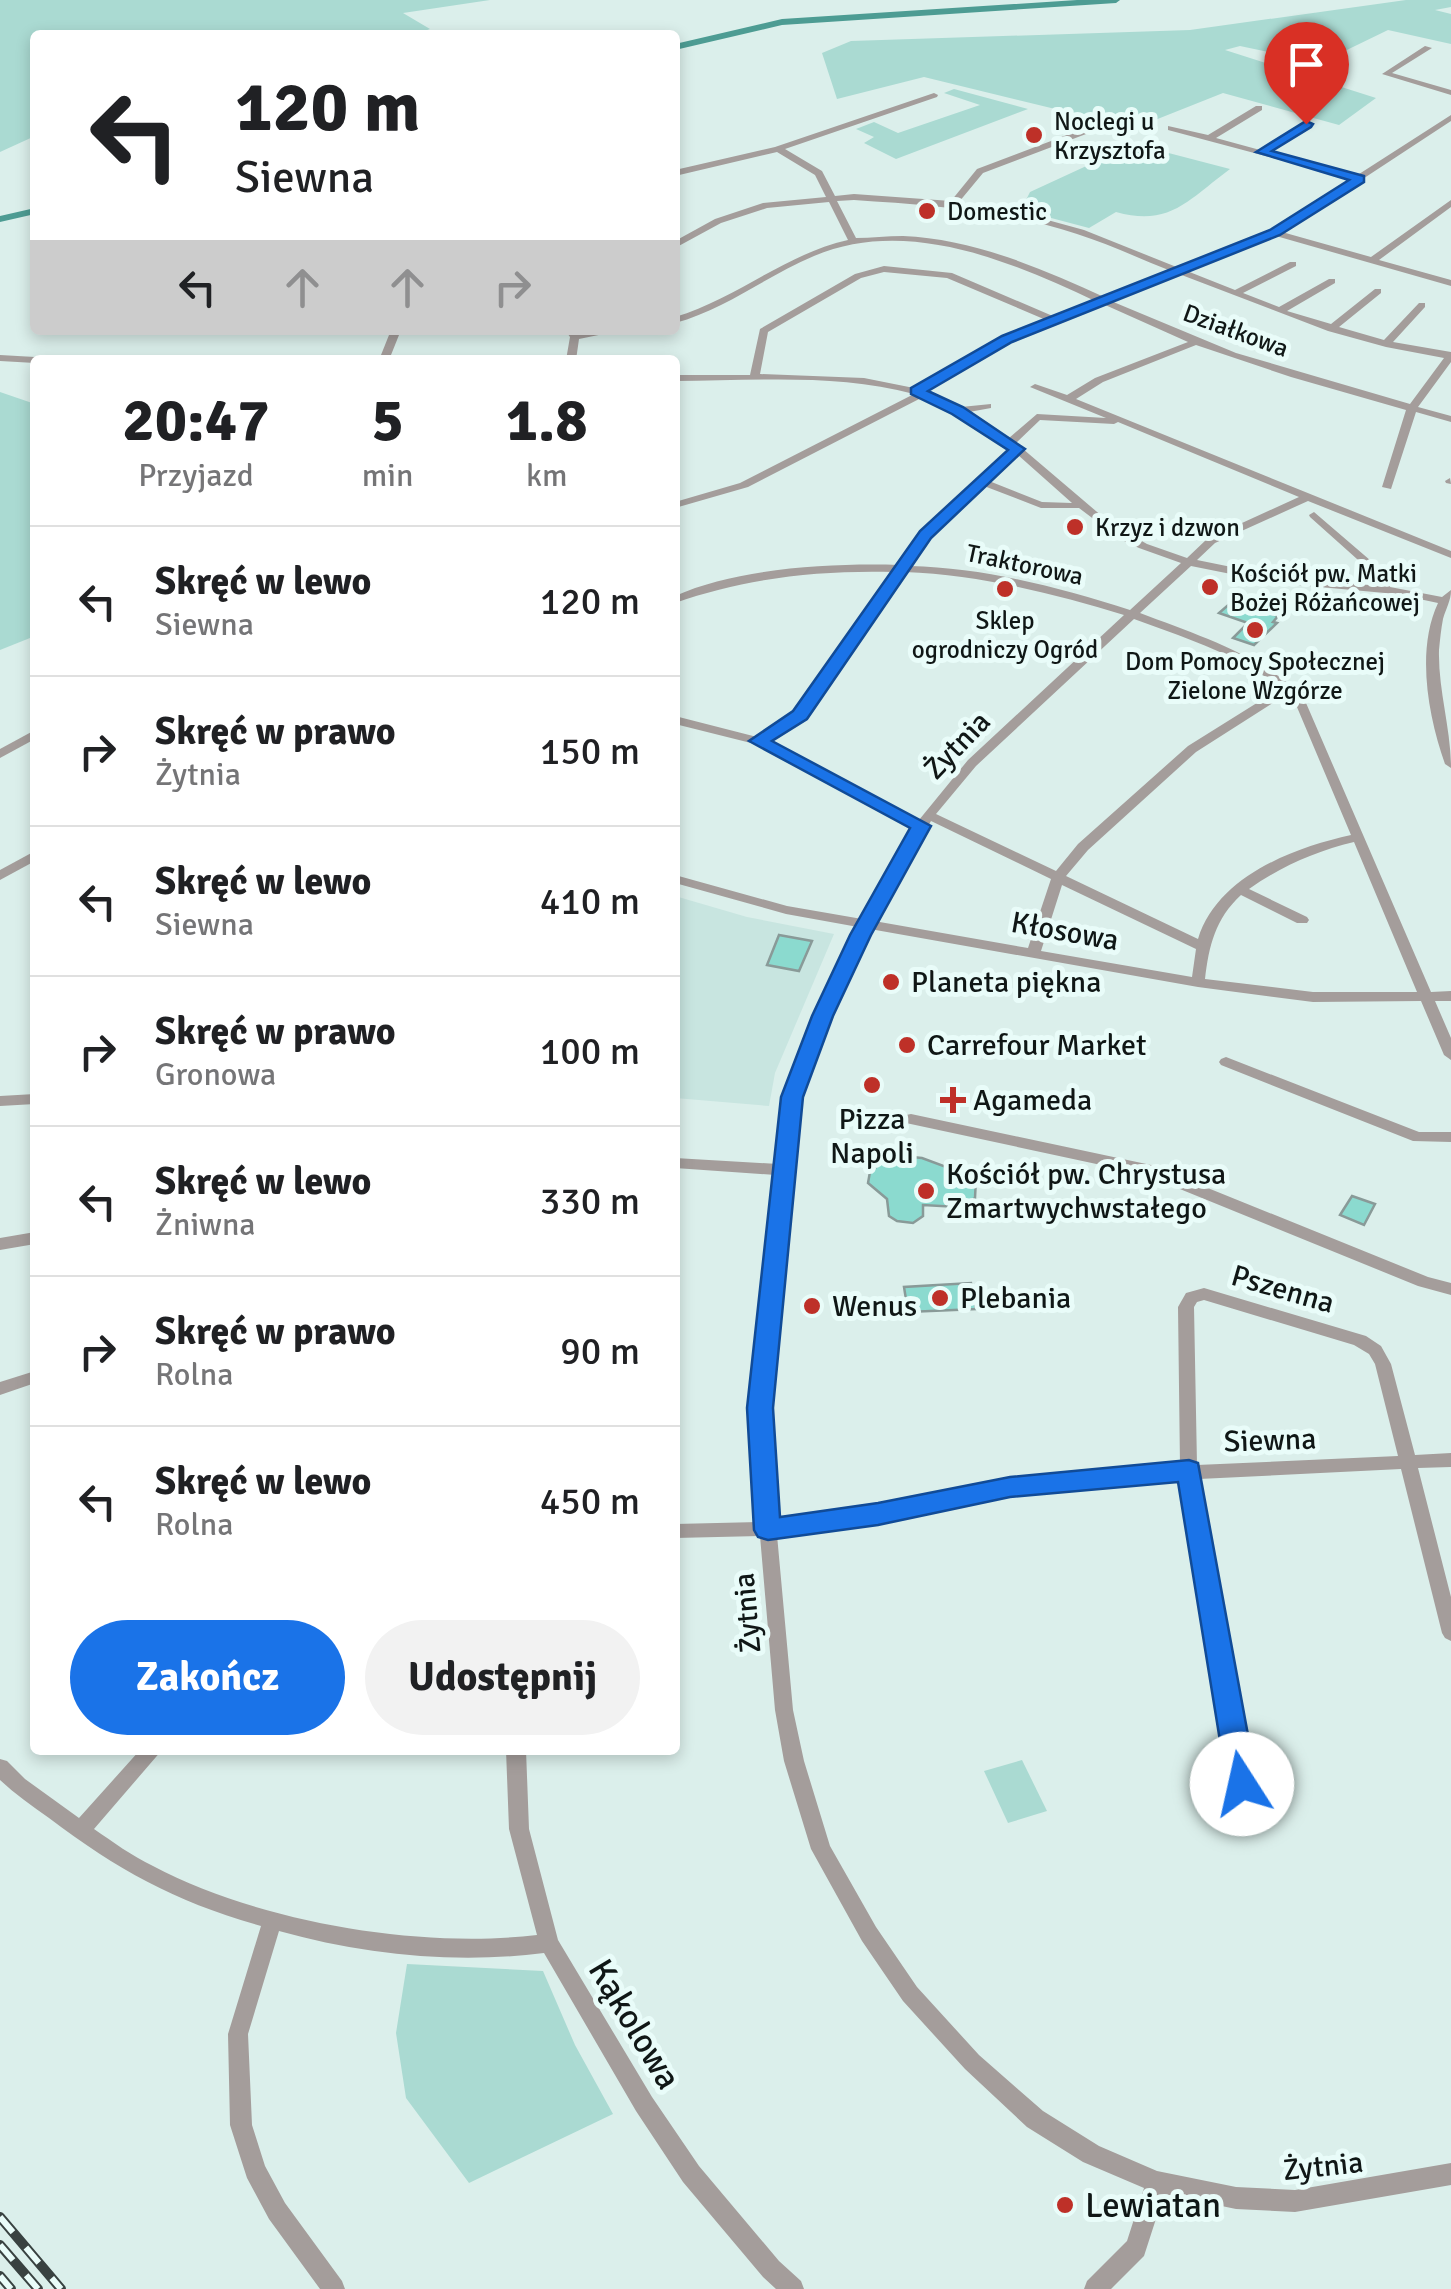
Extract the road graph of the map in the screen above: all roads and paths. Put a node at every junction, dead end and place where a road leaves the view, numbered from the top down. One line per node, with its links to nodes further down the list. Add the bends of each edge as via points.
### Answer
1 (1428, 48): 2 (street, via 1386,74)
2 (1451, 93)
3 (934, 95): 10 (street)
4 (1259, 108): 9 (street)
5 (1451, 117): 13 (street)
6 (1306, 124): 11 (street)
7 (1171, 128): 9 (street)
8 (1091, 130): 16 (street, via 980,171)
9 (1209, 138): 11 (street)
10 (778, 149): 12 (street); 14 (street, via 819,173)
11 (1262, 152): 13 (street)
12 (680, 172)
13 (1360, 179): 17 (street)
14 (829, 198): 16 (street); 18 (street, via 739,212); 19 (street)
15 (1451, 202): 20 (street)
16 (953, 204): 22 (street, via 1050,223)
17 (1275, 232): 20 (street); 22 (street)
18 (680, 242)
19 (853, 242): 27 (street, Działkowa, via 960,245); 30 (street, Działkowa, via 820,250)
20 (1373, 260): 24 (street)
21 (1293, 264): 26 (street)
22 (1180, 270): 26 (street); 27 (street)
23 (1332, 281): 29 (street)
24 (1451, 283)
25 (1378, 291): 32 (street)
26 (1235, 294): 29 (street)
27 (1102, 300): 31 (street); 33 (street, Działkowa)
28 (1422, 305): 34 (street)
29 (1278, 311): 32 (street)
30 (680, 318)
31 (1054, 320): 39 (street, via 949,275 878,270 763,331); 41 (street, via 970,358)
32 (1330, 329): 34 (street)
33 (1196, 342): 42 (street, via 1098,380); 44 (street, Działkowa)
34 (1386, 344): 35 (street)
35 (1451, 355): 44 (street)
36 (0, 358): 37 (street)
37 (30, 360)
38 (680, 378): 39 (street)
39 (754, 379): 41 (street, via 846,381)
40 (1035, 387): 42 (street)
41 (919, 392): 45 (street); 52 (street, via 744,485)
42 (1068, 399): 47 (street)
43 (988, 406): 45 (street)
44 (1412, 408): 46 (street, Działkowa); 50 (street)
45 (958, 411): 48 (street)
46 (1451, 418)
47 (1118, 422): 48 (street, via 1037,417); 51 (street, via 1220,457)
48 (1014, 446): 49 (street); 53 (street)
49 (980, 481): 53 (street, via 1040,506); 57 (street)
50 (1387, 487)
51 (1305, 498): 55 (street); 56 (street, Żytnia, via 1211,541)
52 (680, 504)
53 (1080, 504): 56 (street, via 1126,537)
54 (1314, 515): 58 (street)
55 (1451, 555)
56 (1189, 562): 58 (street, via 1322,585); 61 (street, Żytnia)
57 (901, 568): 60 (street, Traktorowa, via 774,574); 61 (street, Traktorowa, via 991,576); 65 (street, via 800,715)
58 (1385, 586): 59 (street)
59 (1446, 596): 67 (street, via 1436,613 1436,692)
60 (680, 598)
61 (1134, 614): 62 (street, Traktorowa, via 1266,668); 68 (street, Żytnia, via 972,763)
62 (1289, 688): 69 (street); 72 (street, via 1192,749)
63 (680, 721): 65 (street)
64 (30, 737): 66 (street)
65 (759, 741): 68 (street)
66 (0, 754)
67 (1451, 764)
68 (925, 820): 72 (street); 76 (street, Żytnia)
69 (1359, 837): 74 (street, via 1316,849); 80 (street)
70 (30, 858): 71 (street)
71 (0, 876)
72 (1058, 878): 77 (street); 78 (street)
73 (680, 881): 76 (street, Kłosowa)
74 (1241, 890): 75 (street); 77 (street, via 1220,908)
75 (1302, 920)
76 (867, 924): 78 (street, Kłosowa); 89 (street, Żytnia, via 794,1090)
77 (1203, 947): 79 (street)
78 (1033, 953): 79 (street, Kłosowa)
79 (1198, 983): 80 (street, Kłosowa, via 1312,996)
80 (1427, 996): 81 (street, Kłosowa); 82 (street)
81 (1451, 996)
82 (1451, 1054)
83 (1226, 1062): 87 (street, via 1418,1137)
84 (30, 1099): 85 (street)
85 (0, 1101)
86 (910, 1119): 92 (street, via 1146,1170)
87 (1451, 1137)
88 (680, 1163): 89 (street)
89 (785, 1170): 98 (street, Żytnia, via 760,1408)
90 (30, 1239): 91 (street)
91 (0, 1244)
92 (1451, 1289)
93 (30, 1380): 94 (street)
94 (0, 1389)
95 (1451, 1460): 96 (street, Siewna)
96 (1406, 1462): 97 (street, Siewna); 97 (street, Pszenna, via 1375,1350 1204,1294 1186,1307); 100 (street, Pszenna)
97 (1189, 1470): 98 (street, Siewna, via 1010,1487); 104 (street, Pszenna)
98 (768, 1530): 99 (street, Siewna); 109 (street, Żytnia, via 794,1761 820,1849 869,1934 922,2008 1035,2119)
99 (680, 1531)
100 (1451, 1634)
101 (148, 1755): 105 (street)
102 (516, 1755): 107 (street, Kąkolowa, via 519,1830)
103 (0, 1767): 105 (street)
104 (1242, 1784)
105 (80, 1831): 106 (street, via 150,1875)
106 (272, 1922): 107 (street, via 410,1945 516,1950); 110 (street, via 238,2034 241,2125 277,2210)
107 (550, 1943): 111 (street, Kąkolowa, via 691,2174)
108 (1451, 2174): 109 (street, Żytnia, via 1295,2201 1236,2198)
109 (1157, 2182): 112 (street, via 1136,2248)
110 (334, 2289)
111 (793, 2289)
112 (1095, 2289)

